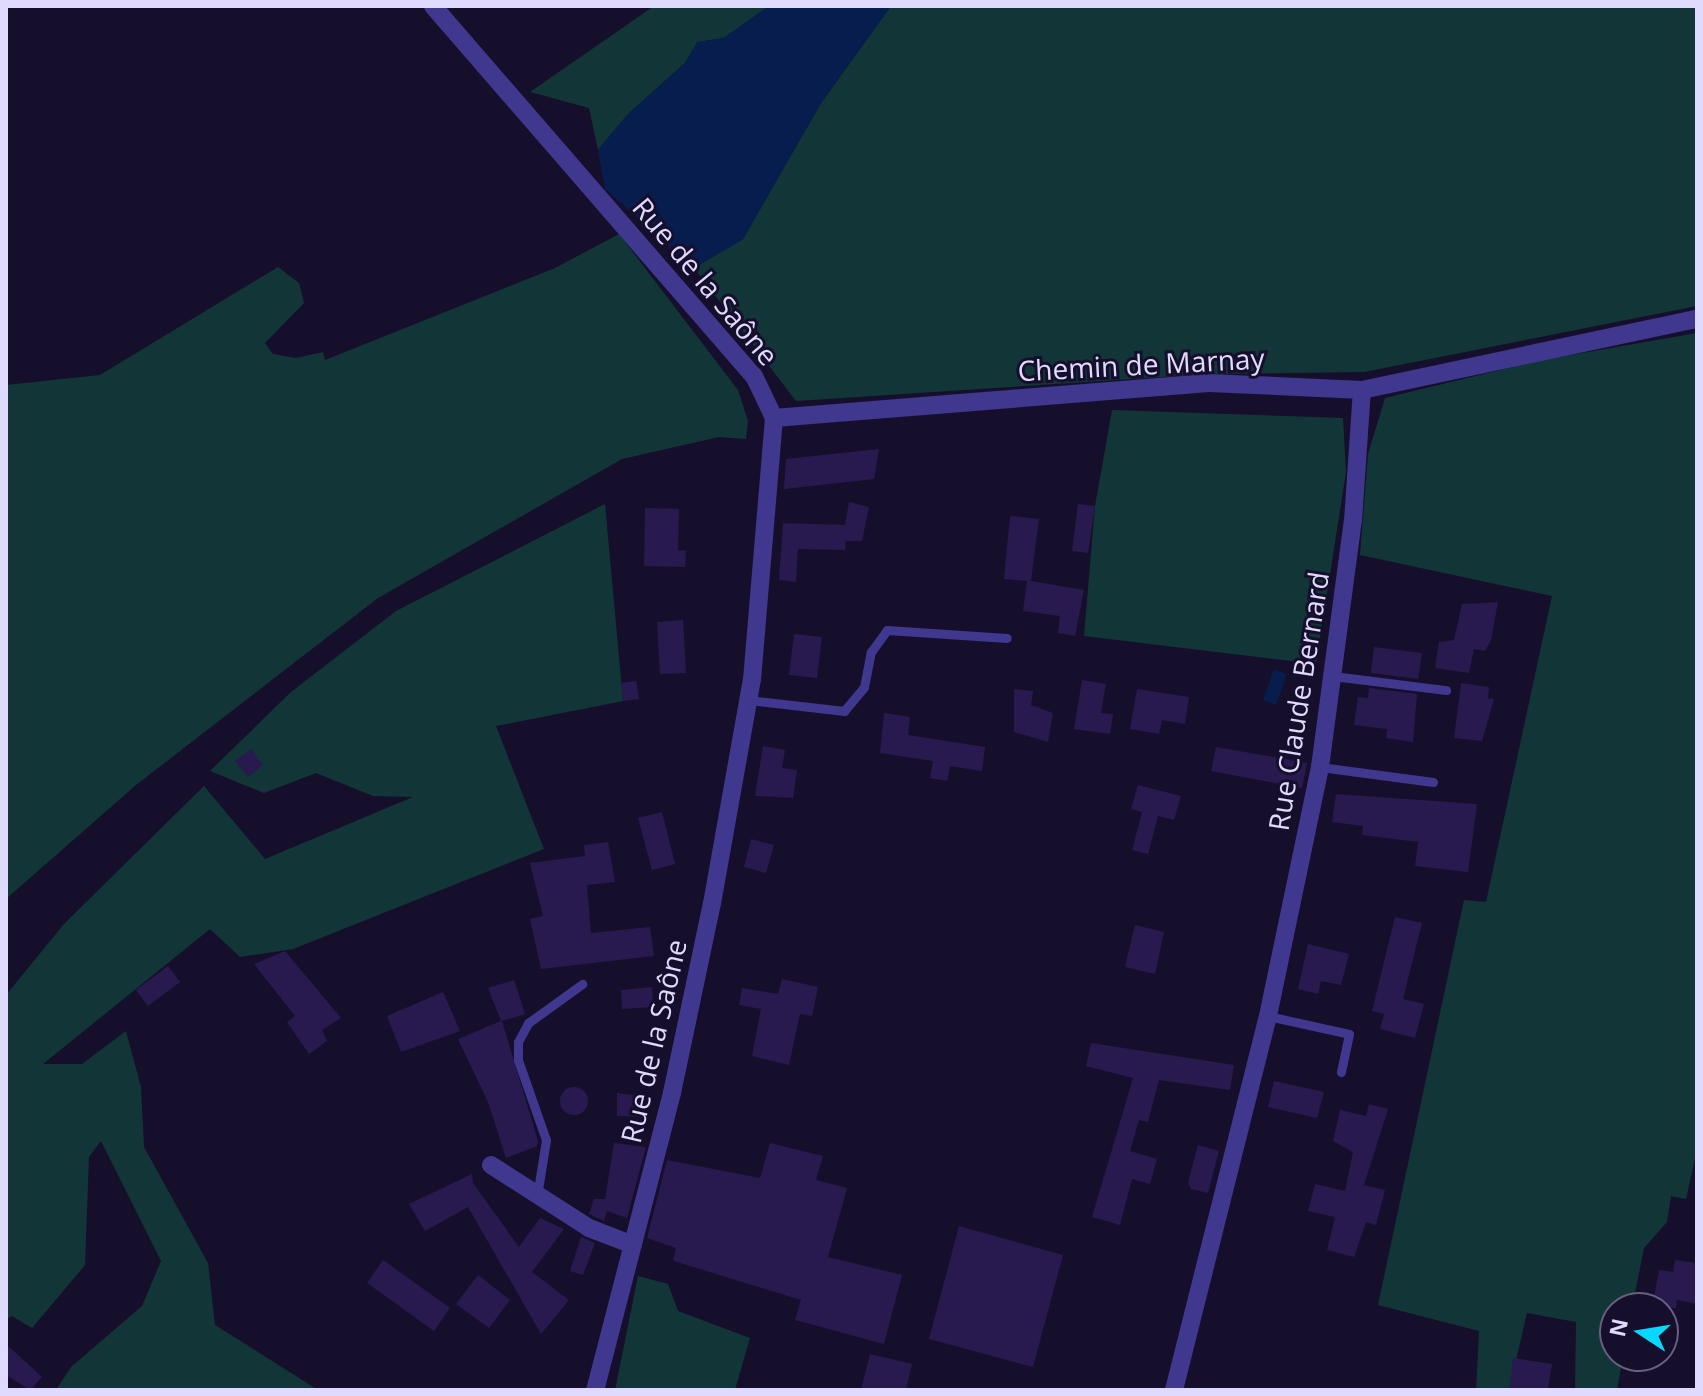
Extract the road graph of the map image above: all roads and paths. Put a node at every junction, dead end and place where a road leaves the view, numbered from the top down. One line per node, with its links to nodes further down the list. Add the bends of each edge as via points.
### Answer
1 (433, 6): 4 (street, Rue de la Saône, via 754,376)
2 (1697, 319): 3 (street, Chemin de Marnay)
3 (1362, 390): 4 (street, Chemin de Marnay, via 1209,383); 6 (street, Rue Claude Bernard, via 1353,521)
4 (774, 418): 8 (street, Rue de la Saône, via 765,571)
5 (1007, 638): 8 (lane, via 887,630 871,652 864,687 844,711)
6 (1333, 676): 7 (lane); 9 (street, Rue Claude Bernard)
7 (1446, 690)
8 (748, 700): 16 (street, Rue de la Saône, via 696,976)
9 (1320, 767): 10 (lane); 12 (street, Rue Claude Bernard)
10 (1433, 782)
11 (582, 984): 15 (lane, via 528,1023 518,1042 518,1060 546,1140)
12 (1268, 1016): 13 (lane, via 1349,1034); 18 (street, Rue Claude Bernard)
13 (1341, 1072)
14 (491, 1165): 15 (street)
15 (537, 1196): 16 (street, via 589,1228)
16 (633, 1245): 17 (street, Rue de la Saône)
17 (595, 1390)
18 (1174, 1390)

